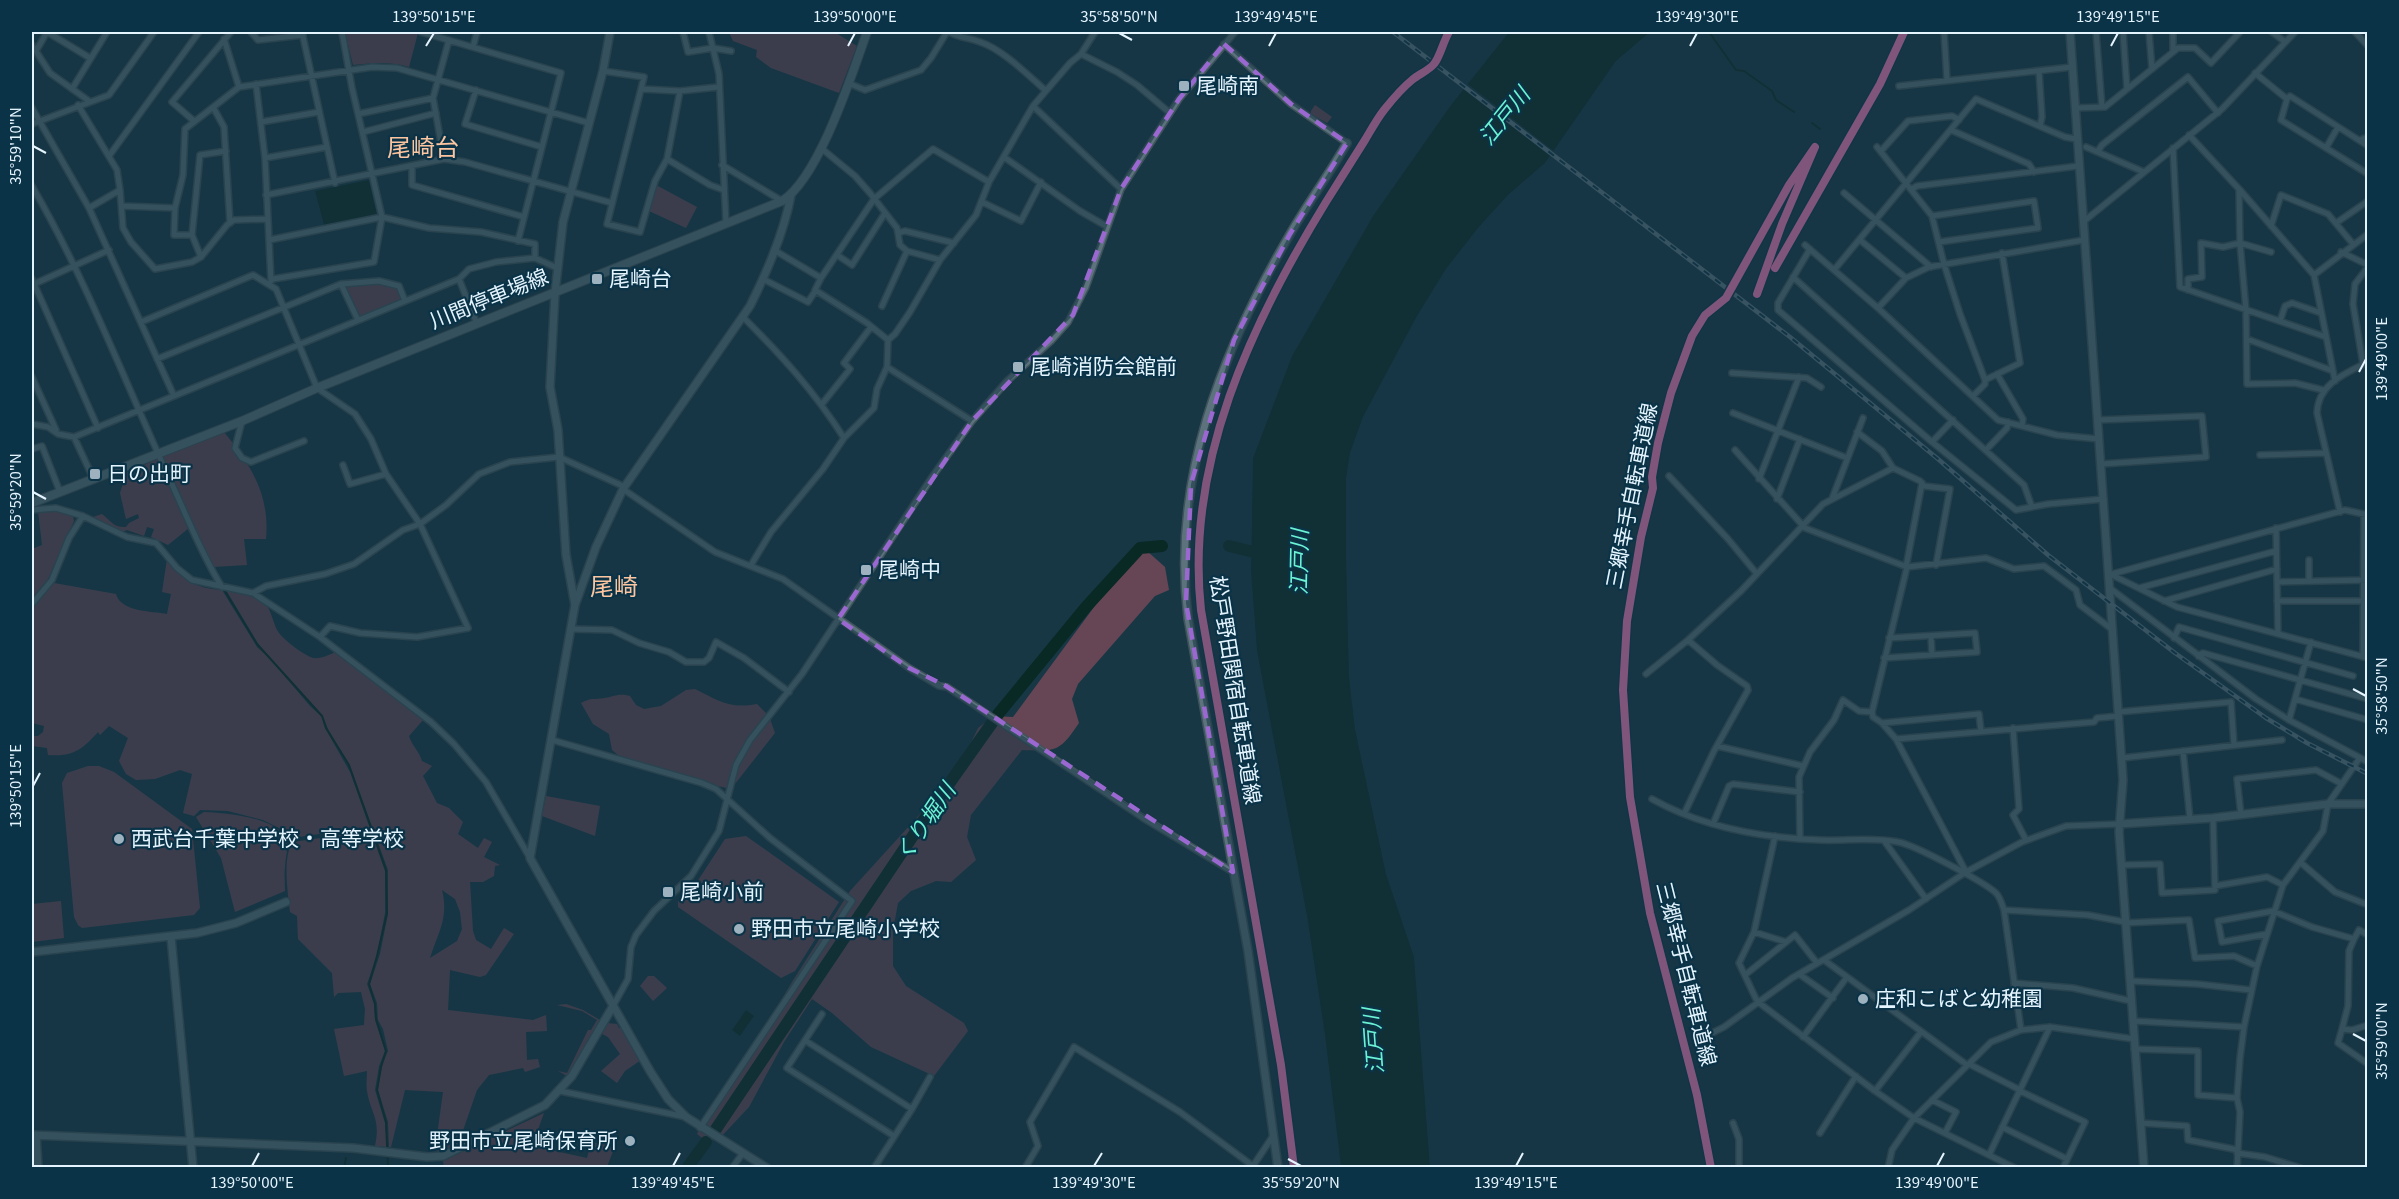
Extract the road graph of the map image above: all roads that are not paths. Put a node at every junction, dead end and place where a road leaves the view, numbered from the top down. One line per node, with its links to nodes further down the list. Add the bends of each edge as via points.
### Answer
1 (47, 32): 36 (street); 40 (street)
2 (106, 32): 40 (street)
3 (154, 32): 63 (street, via 109,94)
4 (199, 32): 100 (street)
5 (231, 32): 28 (street)
6 (250, 32): 27 (street, via 258,40)
7 (342, 32): 43 (street)
8 (421, 32): 29 (street)
9 (477, 32): 34 (street)
10 (610, 32): 44 (street)
11 (683, 32): 35 (street, via 688,52)
12 (709, 32): 35 (street)
13 (867, 32): 50 (main road, 川間停車場線)
14 (948, 32): 50 (street, via 921,70 865,90); 59 (street, via 981,42)
15 (1095, 32): 39 (street)
16 (1235, 32): 31 (street)
17 (1944, 32): 49 (street)
18 (2070, 32): 41 (street)
19 (2096, 32): 67 (street)
20 (2123, 32): 56 (street)
21 (2149, 32): 42 (street)
22 (2173, 32): 38 (street)
23 (2240, 32): 38 (street, via 2211,63 2195,48 2178,48)
24 (2272, 32): 30 (street)
25 (2295, 32): 30 (street)
26 (2355, 32): 33 (street)
27 (302, 33): 47 (street)
28 (224, 39): 53 (street); 78 (street, via 172,102)
29 (448, 40): 34 (street); 48 (street)
30 (2283, 41): 46 (street)
31 (1224, 44): 73 (street); 90 (street, via 1286,99)
32 (32, 45): 36 (street)
33 (2367, 46)
34 (473, 47): 71 (street, via 561,73)
35 (713, 48): 37 (street); 54 (street)
36 (36, 51): 57 (street, via 51,73)
37 (731, 51)
38 (2173, 52): 42 (street)
39 (1081, 54): 59 (street); 73 (street, via 1127,79)
40 (90, 58): 57 (street)
41 (2072, 67): 45 (street); 69 (street)
42 (2152, 69): 56 (street)
43 (350, 70): 47 (street); 48 (street, via 397,68); 75 (street)
44 (603, 71): 55 (street, via 644,77); 80 (street)
45 (2039, 71): 49 (street); 82 (street)
46 (2255, 73): 62 (street); 74 (street)
47 (313, 76): 51 (street); 70 (street)
48 (437, 79): 58 (street); 61 (street)
49 (1947, 80): 52 (street)
50 (848, 83): 94 (main road, 川間停車場線)
51 (256, 84): 53 (street); 79 (street)
52 (1899, 86)
53 (239, 87): 66 (street)
54 (718, 87): 60 (street); 105 (street)
55 (642, 89): 60 (street); 131 (street)
56 (2127, 89): 67 (street)
57 (72, 90): 63 (street)
58 (476, 90): 71 (street); 93 (street, via 465,124)
59 (1046, 90): 65 (street)
60 (680, 91): 104 (street)
61 (433, 98): 72 (street); 75 (street)
62 (2287, 99): 83 (street, via 2290,96); 97 (street, via 2281,120)
63 (89, 101): 64 (street)
64 (78, 105): 76 (street); 100 (street)
65 (1033, 106): 101 (street); 118 (street)
66 (213, 107): 78 (street); 98 (street, via 224,127)
67 (2102, 107): 69 (street)
68 (32, 108): 76 (street)
69 (2075, 108): 88 (street)
70 (319, 112): 79 (street); 92 (street)
71 (551, 112): 80 (street); 93 (street)
72 (436, 113): 85 (street); 103 (street)
73 (1170, 113): 118 (street)
74 (2218, 113): 86 (street); 99 (street, via 2188,77)
75 (358, 114): 85 (street)
76 (39, 120): 81 (street); 134 (street)
77 (1959, 120): 82 (street, via 1979,99); 84 (street); 116 (street, via 1952,116 1908,121 1879,149)
78 (194, 122): 133 (street, via 185,129 183,175)
79 (261, 122): 102 (street)
80 (589, 123): 123 (street)
81 (32, 124)
82 (2040, 126): 88 (street)
83 (2338, 127): 89 (street); 97 (street)
84 (1950, 130): 108 (street, via 2029,164); 116 (street)
85 (363, 132): 111 (street)
86 (2189, 135): 96 (street); 120 (street)
87 (2367, 137): 89 (street)
88 (2076, 139): 107 (street)
89 (2360, 140): 91 (street)
90 (1347, 143): 346 (street, via 1290,234 1234,340 1203,435 1188,499 1186,603)
91 (2367, 146)
92 (327, 147): 102 (street); 114 (street)
93 (542, 147): 115 (street)
94 (821, 147): 126 (main road, 川間停車場線); 127 (street, via 855,176)
95 (2086, 147): 99 (street)
96 (2173, 148): 109 (street); 184 (street, via 2180,287)
97 (2325, 148): 110 (street)
98 (226, 151): 142 (street); 149 (street, via 200,155)
99 (2098, 151): 109 (street)
100 (109, 156): 121 (street, via 117,170)
101 (1004, 157): 112 (street); 113 (street)
102 (265, 158): 125 (street)
103 (444, 159): 106 (street); 115 (street)
104 (668, 159): 122 (street); 131 (street, via 655,181 640,232 607,224)
105 (722, 165): 122 (street); 128 (street)
106 (412, 166): 111 (street); 138 (street, via 412,185)
107 (2078, 166): 108 (street); 141 (street)
108 (2034, 172): 119 (street)
109 (2144, 172): 141 (street)
110 (2367, 174)
111 (373, 175): 114 (street); 137 (street)
112 (989, 182): 127 (street, via 933,149); 130 (street)
113 (1041, 182): 130 (street, via 1022,221); 145 (street)
114 (335, 183): 125 (street)
115 (533, 183): 123 (street); 138 (street)
116 (1907, 183): 119 (street); 140 (street)
117 (32, 186): 169 (street)
118 (1121, 189): 145 (street)
119 (1912, 189): 136 (street)
120 (2239, 189): 146 (street); 156 (street)
121 (120, 190): 132 (street); 134 (street)
122 (724, 190): 143 (street)
123 (571, 192): 131 (street); 172 (street)
124 (1844, 193): 140 (street)
125 (266, 195): 139 (street)
126 (791, 195): 128 (main road, 川間停車場線); 159 (street)
127 (874, 199): 135 (street); 164 (street)
128 (782, 201): 143 (main road, 川間停車場線)
129 (2367, 201): 144 (street)
130 (982, 202): 155 (street)
131 (612, 203)
132 (122, 206): 133 (street); 165 (street, via 123,228 155,269)
133 (175, 207): 149 (street, via 174,235)
134 (89, 208): 158 (street)
135 (885, 213): 147 (street); 164 (street, via 852,265)
136 (1932, 216): 154 (street); 154 (street, via 2034,201 2038,228)
137 (382, 217): 150 (street); 153 (street); 180 (street, via 374,262)
138 (524, 217): 153 (street)
139 (268, 219): 142 (street); 150 (street)
140 (1876, 221): 151 (street); 171 (street)
141 (2083, 222): 152 (street)
142 (230, 223): 165 (street)
143 (726, 223): 185 (main road, 川間停車場線)
144 (2336, 223): 146 (street, via 2328,214 2281,195); 157 (street)
145 (1106, 226): 224 (street, via 1086,287 1068,322)
146 (2271, 226): 174 (street)
147 (898, 233): 155 (street, via 904,231); 160 (street, via 900,245)
148 (2367, 234): 157 (street)
149 (192, 235): 165 (street)
150 (269, 240): 180 (street)
151 (1860, 240): 173 (street); 177 (street)
152 (2084, 240): 163 (street); 222 (street)
153 (518, 241): 166 (street, via 536,244)
154 (1939, 242): 168 (street)
155 (954, 243): 167 (street)
156 (2240, 243): 161 (street); 184 (street, via 2223,248 2201,243 2202,277 2188,279); 190 (street)
157 (2353, 244): 162 (street)
158 (109, 250): 169 (street); 195 (street)
159 (774, 250): 176 (street); 179 (street)
160 (907, 251): 167 (street); 187 (street)
161 (2271, 252)
162 (2341, 252): 170 (street); 174 (street)
163 (2002, 253): 168 (street); 207 (street, via 2020,363)
164 (837, 255): 176 (street)
165 (201, 257)
166 (535, 258): 172 (street); 178 (street, via 470,269)
167 (940, 260): 200 (street, via 910,312)
168 (1944, 264): 171 (street); 210 (street)
169 (74, 265): 181 (street); 218 (street)
170 (2367, 266): 203 (street, via 2355,284 2353,304)
171 (1931, 267): 177 (street)
172 (557, 268): 185 (street)
173 (1834, 270): 175 (street, via 1808,247); 189 (street)
174 (2314, 275): 191 (street)
175 (1793, 277): 221 (street); 237 (street, via 1778,310)
176 (821, 278): 183 (street)
177 (1906, 278): 189 (street)
178 (459, 279): 186 (street); 196 (street)
179 (763, 279): 183 (street, via 808,302); 192 (street)
180 (271, 282): 188 (street); 195 (street, via 253,275)
181 (32, 283): 228 (street)
182 (341, 284): 186 (street, via 379,281 399,286); 188 (street); 193 (street)
183 (816, 290): 197 (street)
184 (2188, 290): 190 (street)
185 (555, 293): 196 (main road, 川間停車場線); 244 (street, via 550,387)
186 (405, 301): 193 (street)
187 (882, 306)
188 (284, 308): 201 (street); 202 (street)
189 (1878, 308): 216 (street)
190 (2246, 310): 194 (street); 199 (street)
191 (2321, 313): 194 (street, via 2292,303 2285,306); 198 (street)
192 (743, 317): 217 (street, via 798,373); 254 (street)
193 (358, 320): 201 (street)
194 (2280, 321): 198 (street)
195 (141, 322): 202 (street)
196 (477, 324): 213 (main road, 川間停車場線)
197 (871, 327): 200 (street); 217 (street, via 844,363 850,369)
198 (2326, 337): 205 (street)
199 (2247, 339): 205 (street); 214 (street, via 2247,384 2295,383)
200 (888, 340): 204 (street)
201 (298, 345): 213 (street); 215 (street)
202 (157, 359): 215 (street)
203 (2365, 363): 211 (street)
204 (887, 367): 224 (street); 233 (street, via 874,408)
205 (2333, 371): 211 (street)
206 (1732, 373): 209 (street)
207 (1997, 374): 210 (street); 227 (street, via 2023,419)
208 (32, 377): 231 (street)
209 (1799, 377): 212 (street); 229 (street)
210 (1985, 380): 216 (street)
211 (2335, 381): 214 (street)
212 (1821, 387)
213 (317, 388): 223 (main road, 川間停車場線); 249 (street, via 355,414)
214 (2323, 390): 241 (street, via 2317,413)
215 (174, 396): 218 (street)
216 (1973, 396): 225 (street, via 1998,420)
217 (822, 404): 233 (street)
218 (138, 411): 228 (street); 242 (street)
219 (1733, 413): 229 (street)
220 (1863, 418): 230 (street)
221 (1953, 420): 237 (street); 240 (street)
222 (2098, 420): 235 (street); 246 (street, via 2202,416 2206,457)
223 (242, 421): 236 (street, via 235,448 251,462); 242 (main road, 川間停車場線)
224 (972, 421): 289 (street)
225 (2008, 422): 227 (street); 240 (street)
226 (32, 424): 231 (street)
227 (2022, 426): 235 (street, via 2057,435)
228 (98, 428): 232 (street)
229 (1778, 431): 234 (street); 251 (street)
230 (1857, 432): 245 (street); 248 (street, via 1882,451)
231 (58, 434): 232 (street)
232 (74, 437): 252 (street)
233 (844, 438): 270 (street, via 771,532)
234 (1800, 439): 245 (street); 256 (street)
235 (2099, 439): 246 (street)
236 (304, 441)
237 (1932, 442): 260 (street, via 2016,510)
238 (32, 450): 255 (street, via 42,446)
239 (1735, 450): 251 (street)
240 (1986, 450): 260 (street, via 2024,485)
241 (2326, 453): 243 (street); 262 (street)
242 (158, 454): 252 (main road, 川間停車場線); 279 (street)
243 (2260, 455)
244 (559, 457): 254 (street); 265 (street, via 510,462 480,474); 287 (street, via 566,555)
245 (1847, 458): 257 (street)
246 (2102, 464): 258 (street)
247 (343, 465): 249 (street, via 350,484)
248 (1893, 468): 253 (street); 257 (street)
249 (387, 474): 265 (street)
250 (1669, 476): 274 (street)
251 (1759, 479): 256 (street)
252 (94, 480): 255 (main road, 川間停車場線)
253 (1923, 483): 271 (street, via 1950,489); 272 (street)
254 (624, 488): 270 (street, via 715,552); 287 (street, via 596,547)
255 (60, 492): 259 (main road, 川間停車場線)
256 (1777, 499): 266 (street)
257 (1832, 499): 266 (street)
258 (2104, 499): 260 (street); 275 (street)
259 (32, 503)
260 (2032, 507)
261 (32, 510): 264 (street, via 56,508)
262 (2340, 512): 263 (street); 267 (street)
263 (2366, 514): 276 (street)
264 (83, 516): 279 (street, via 127,537 156,543 186,577); 286 (street, via 69,538 52,580)
265 (420, 524): 282 (street, via 403,530 354,564 266,586); 293 (street, via 468,628 417,637 360,633 330,626)
266 (1801, 525): 272 (street); 274 (street)
267 (2276, 528): 268 (street); 275 (street)
268 (2276, 551): 273 (street); 280 (street)
269 (2309, 560): 277 (street)
270 (751, 565): 289 (street, via 783,579)
271 (1936, 565): 272 (street); 291 (street, via 1986,558 2014,569 2044,566 2076,590 2080,605)
272 (1907, 567): 295 (street)
273 (2277, 569): 278 (street); 283 (street)
274 (1757, 574): 297 (street)
275 (2110, 574): 280 (street); 281 (street)
276 (2366, 580): 277 (street); 285 (street)
277 (2309, 581): 278 (street)
278 (2277, 582): 284 (street)
279 (222, 587): 282 (street)
280 (2138, 588): 283 (street)
281 (2111, 589): 291 (street); 296 (street)
282 (253, 593): 293 (street)
283 (2164, 601): 292 (street)
284 (2277, 601): 285 (street); 292 (street)
285 (2364, 601): 288 (street)
286 (32, 604)
287 (575, 605): 290 (street)
288 (2366, 614): 302 (street)
289 (838, 619): 307 (street); 346 (street)
290 (571, 629): 307 (street, via 612,630 686,662 704,662 716,642); 318 (street)
291 (2113, 630): 311 (street)
292 (2278, 634): 298 (street)
293 (320, 637): 343 (street, via 454,744 486,782)
294 (1931, 637): 295 (street); 299 (street); 299 (street, via 1975,633 1977,652)
295 (1889, 638): 301 (street)
296 (2174, 638): 300 (street); 303 (street, via 2180,627)
297 (1688, 640): 304 (street); 321 (street, via 1747,686 1741,705)
298 (2311, 642): 302 (street); 303 (street)
299 (1932, 655): 301 (street)
300 (2199, 656): 306 (street, via 2203,653); 312 (street)
301 (1884, 658): 310 (street)
302 (2365, 658)
303 (2305, 663): 305 (street); 306 (street)
304 (1646, 674)
305 (2353, 676)
306 (2300, 681): 308 (street); 309 (street)
307 (789, 692): 330 (street, via 742,753)
308 (2295, 699): 312 (street); 313 (street)
309 (2367, 699)
310 (1872, 712): 314 (street); 326 (street, via 1859,711 1842,700 1834,720)
311 (2119, 714): 315 (street, via 2094,722); 320 (street, via 2231,702); 323 (street)
312 (2289, 720): 324 (street)
313 (2367, 720)
314 (1882, 723): 316 (street, via 1979,714); 317 (street)
315 (2013, 728): 316 (street); 341 (street, via 2019,809 2013,814)
316 (1981, 730): 317 (street)
317 (1896, 739): 347 (street)
318 (552, 740): 330 (street, via 702,783); 343 (street)
319 (2282, 740): 320 (street)
320 (2234, 745): 322 (street)
321 (1717, 746): 326 (street); 333 (street)
322 (2183, 751): 323 (street); 336 (street)
323 (2122, 758): 338 (street)
324 (2359, 759): 325 (street); 327 (street)
325 (2367, 762)
326 (1803, 766): 328 (street)
327 (2342, 784): 331 (street); 334 (street, via 2316,771 2237,779)
328 (1800, 792): 337 (street, via 1732,783); 340 (street)
329 (1652, 799): 333 (street)
330 (727, 800): 375 (street, via 719,831 702,861 654,911 636,936 628,979); 404 (street, via 852,901)
331 (2328, 804): 332 (street); 334 (street); 344 (street, via 2324,831)
332 (2367, 804)
333 (1684, 814): 337 (street)
334 (2241, 815): 335 (street)
335 (2213, 818): 336 (street); 349 (street)
336 (2190, 819): 338 (street)
337 (1713, 824): 339 (street)
338 (2120, 824): 341 (street, via 2066,826); 345 (street)
339 (1775, 836): 340 (street); 356 (street)
340 (1800, 839): 342 (street)
341 (2026, 840): 347 (street)
342 (1885, 842): 347 (street, via 1902,843); 350 (street)
343 (530, 858): 375 (street)
344 (2300, 862): 348 (street); 352 (street, via 2335,892)
345 (2122, 865): 349 (street, via 2160,864 2162,893 2215,890); 355 (street)
346 (1233, 872): 409 (street, via 1261,1035)
347 (1965, 873): 350 (street); 353 (street, via 1996,894)
348 (2283, 885): 349 (street, via 2267,877); 354 (street)
349 (2215, 886)
350 (1926, 899): 363 (street)
351 (286, 902): 359 (street, via 236,923)
352 (2367, 905)
353 (2004, 910): 355 (street, via 2088,915); 370 (street)
354 (2273, 910): 357 (street); 357 (street, via 2218,921 2222,942); 360 (street)
355 (2125, 922): 365 (street, via 2189,920 2195,958 2234,956); 369 (street)
356 (1754, 932): 361 (street); 367 (street, via 1740,958)
357 (2267, 934): 365 (street)
358 (2367, 934): 360 (street, via 2359,930)
359 (171, 937): 362 (street); 410 (street)
360 (2354, 939): 381 (street, via 2349,951 2348,1006)
361 (1786, 942): 364 (street, via 1795,935); 367 (street)
362 (32, 952)
363 (1824, 960): 364 (street); 368 (street)
364 (1817, 963): 366 (street)
365 (2257, 966): 371 (street)
366 (1799, 974): 372 (street); 373 (street)
367 (1745, 975): 373 (street)
368 (1848, 977): 372 (street); 383 (street)
369 (2130, 981): 371 (street); 374 (street)
370 (2014, 983): 374 (street, via 2073,988); 382 (street)
371 (2251, 990): 380 (street)
372 (1833, 998): 384 (street)
373 (1758, 1001): 384 (street); 386 (street)
374 (2131, 1001): 377 (street)
375 (613, 1005): 394 (street); 399 (street, via 659,1087)
376 (822, 1014): 387 (street)
377 (2133, 1021): 380 (street); 385 (street)
378 (2367, 1024): 381 (street)
379 (2050, 1027): 382 (street); 385 (street); 393 (street)
380 (2244, 1027): 396 (street)
381 (2342, 1029): 389 (street, via 2338,1043)
382 (2020, 1030): 390 (street, via 1991,1042)
383 (1921, 1032): 390 (street); 395 (street)
384 (1803, 1037): 392 (street)
385 (2134, 1039): 388 (street)
386 (1700, 1040)
387 (806, 1041): 398 (street); 408 (street, via 787,1068)
388 (2134, 1049): 396 (street, via 2198,1051 2198,1095); 402 (street)
389 (2367, 1064)
390 (1968, 1065): 393 (street); 397 (street)
391 (930, 1077): 398 (street)
392 (1856, 1077): 395 (street); 405 (street)
393 (2020, 1090): 403 (street); 414 (street, via 2085,1122)
394 (560, 1091): 399 (street); 410 (street, via 525,1117 443,1156)
395 (1875, 1091): 400 (street)
396 (2237, 1098): 411 (street)
397 (1932, 1100): 400 (street); 406 (street, via 1956,1112)
398 (912, 1109): 408 (street)
399 (686, 1118): 404 (street)
400 (1914, 1118): 406 (street); 424 (street, via 1892,1150)
401 (1733, 1123): 423 (street, via 1739,1139)
402 (2140, 1123): 411 (street, via 2187,1126 2188,1140); 428 (street)
403 (2002, 1127): 413 (street); 414 (street)
404 (702, 1129): 412 (street)
405 (1820, 1133)
406 (1945, 1133): 413 (street)
407 (34, 1135): 410 (street); 416 (street)
408 (894, 1136): 420 (street)
409 (1273, 1136): 421 (street, via 1253,1166 1180,1112 1074,1047 1030,1122 1038,1146); 422 (street)
410 (191, 1140): 417 (street)
411 (2238, 1151): 429 (street); 430 (street)
412 (743, 1153): 418 (street); 419 (street)
413 (1989, 1155): 415 (street)
414 (2067, 1159): 427 (street)
415 (2000, 1160): 425 (street); 426 (street)
416 (38, 1167)
417 (193, 1167)
418 (732, 1167)
419 (767, 1167)
420 (874, 1167)
421 (1025, 1167)
422 (1278, 1167)
423 (1739, 1167)
424 (1887, 1167)
425 (1996, 1167)
426 (2015, 1167)
427 (2063, 1167)
428 (2144, 1167)
429 (2237, 1167)
430 (2301, 1167)

